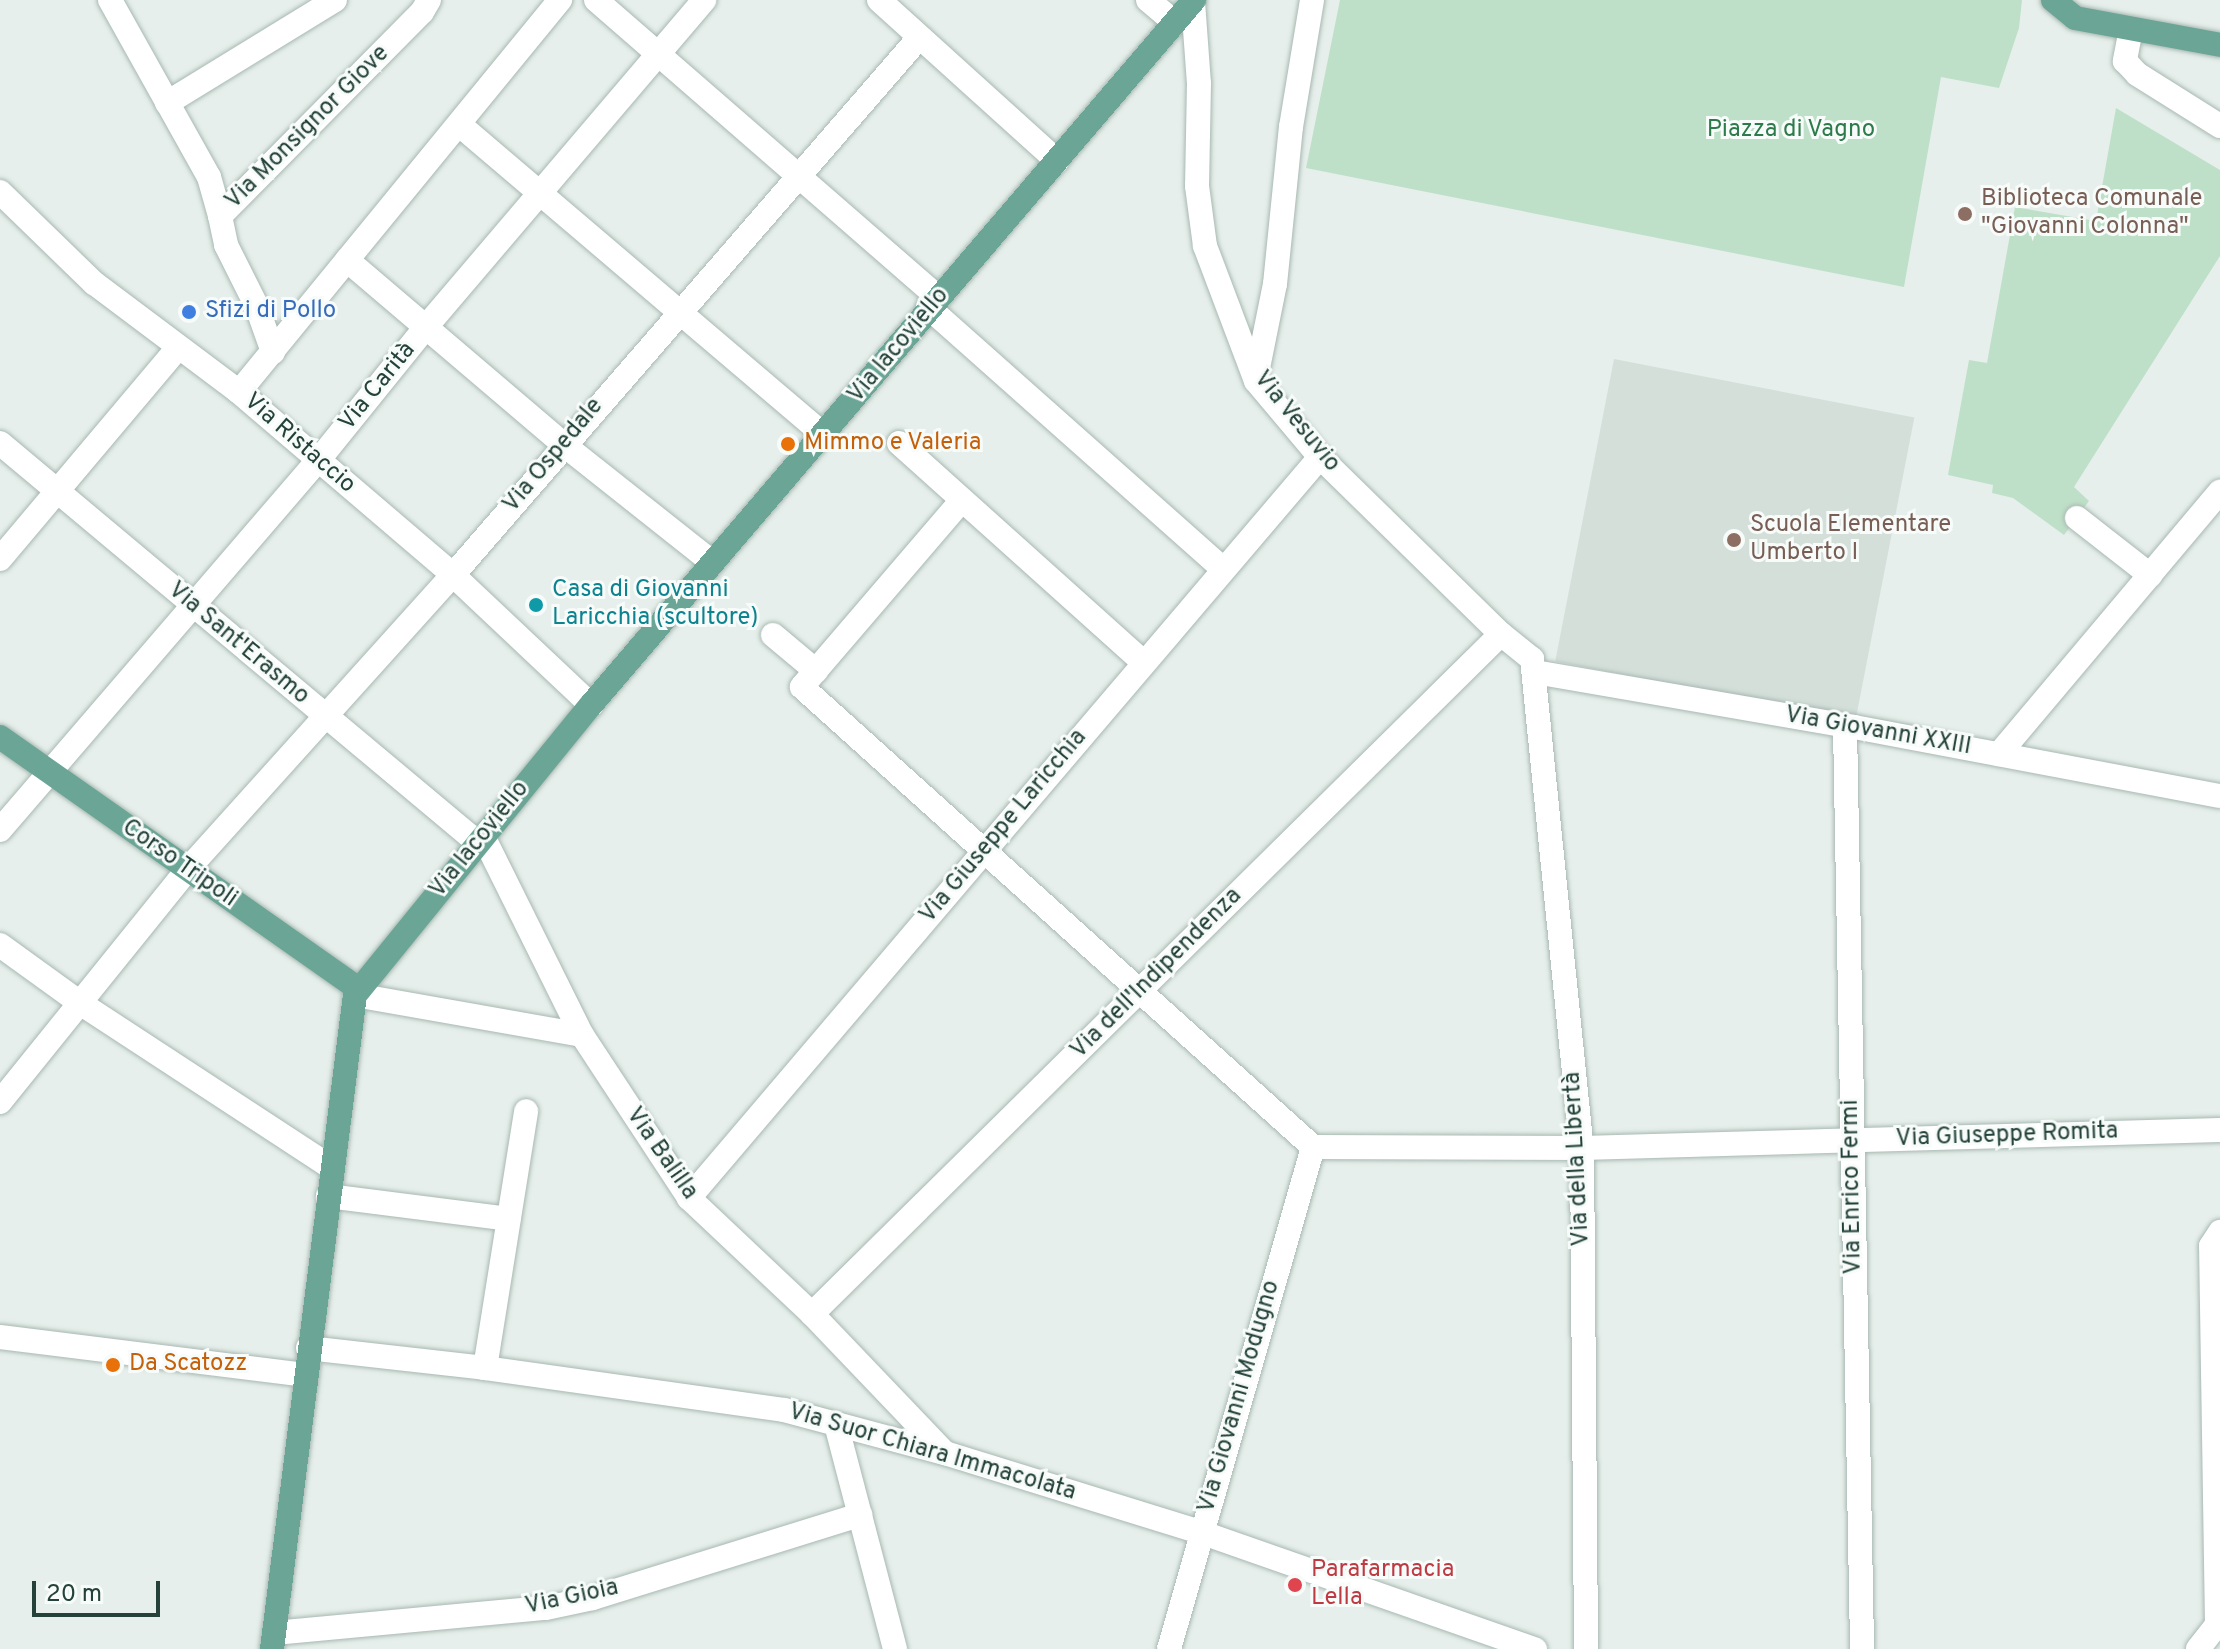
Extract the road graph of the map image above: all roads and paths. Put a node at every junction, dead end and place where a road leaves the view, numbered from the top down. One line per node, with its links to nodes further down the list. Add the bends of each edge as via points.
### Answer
1 (110, 0): 17 (street, Via Monsignor Giove)
2 (335, 0): 17 (street)
3 (429, 0): 24 (street, Via Monsignor Giove)
4 (560, 0): 18 (street)
5 (596, 0): 16 (street)
6 (704, 0): 16 (street, Via Carità)
7 (879, 0): 14 (street)
8 (1148, 0): 12 (street)
9 (1312, 0): 31 (street, via 1291,127 1275,284)
10 (2053, 0): 13 (main road, via 2075,18)
11 (1194, 1): 12 (main road, Via Iacoviello); 31 (street, Via Vesuvio, via 1197,186 1205,246)
12 (1175, 23): 20 (main road, Via Iacoviello)
13 (2131, 29): 15 (main road); 19 (street, via 2125,61)
14 (918, 39): 20 (street); 21 (street, Via Ospedale)
15 (2220, 45)
16 (658, 53): 21 (street); 23 (street, Via Carità)
17 (167, 103): 24 (street, Via Monsignor Giove, via 209,177)
18 (461, 126): 23 (street); 25 (street)
19 (2220, 126)
20 (1057, 161): 26 (main road, Via Iacoviello)
21 (800, 176): 26 (street); 27 (street, Via Ospedale)
22 (0, 192): 29 (street, Via Ristaccio, via 94,283)
23 (539, 193): 27 (street); 28 (street, Via Carità)
24 (220, 216): 30 (street, via 226,245)
25 (347, 260): 28 (street); 30 (street)
26 (934, 302): 33 (main road, Via Iacoviello); 45 (street)
27 (678, 311): 33 (street); 36 (street, Via Ospedale)
28 (425, 328): 36 (street); 38 (street, Via Carità)
29 (177, 349): 32 (street, Via Ristaccio); 39 (street)
30 (273, 352): 32 (street)
31 (1256, 381): 37 (street, Via Vesuvio)
32 (239, 392): 38 (street, Via Ristaccio)
33 (823, 434): 44 (main road, Via Iacoviello)
34 (0, 443): 39 (street, Via Sant'Erasmo)
35 (899, 443): 41 (street)
36 (563, 444): 44 (street); 46 (street, Via Ospedale)
37 (1320, 457): 45 (street, Via Giuseppe Laricchia); 49 (street, Via Vesuvio)
38 (317, 462): 46 (street, Via Ristaccio); 48 (street, Via Carità)
39 (57, 491): 43 (street); 48 (street, Via Sant'Erasmo)
40 (2220, 492): 47 (street)
41 (962, 500): 51 (street); 53 (street)
42 (2077, 518): 47 (street)
43 (0, 559)
44 (712, 562): 54 (main road, Via Iacoviello)
45 (1222, 568): 51 (street, Via Giuseppe Laricchia)
46 (453, 575): 54 (street, Via Ristaccio); 55 (street, Via Ospedale)
47 (2150, 575): 58 (street)
48 (192, 604): 55 (street, Via Sant'Erasmo); 59 (street, Via Carità)
49 (1501, 634): 52 (street, Via Vesuvio, via 1532,659); 66 (street, Via dell'Indipendenza)
50 (773, 635): 53 (street)
51 (1144, 663): 63 (street, Via Giuseppe Laricchia)
52 (1535, 672): 56 (street, Via Giovanni XXIII); 75 (street, Via della Libertà)
53 (809, 679): 63 (street)
54 (591, 705): 62 (main road, Via Iacoviello)
55 (325, 717): 62 (street, Via Sant'Erasmo); 64 (street, Via Ospedale)
56 (1845, 726): 58 (street, Via Giovanni XXIII); 73 (street, Via Enrico Fermi)
57 (0, 737): 59 (main road, Corso Tripoli)
58 (1999, 754): 60 (street, Via Giovanni XXIII)
59 (49, 772): 61 (street, Via Carità); 64 (main road, Corso Tripoli)
60 (2220, 796)
61 (0, 830)
62 (480, 839): 67 (main road, Via Iacoviello); 69 (street, Via Balilla)
63 (985, 850): 66 (street); 78 (street, Via Giuseppe Laricchia)
64 (187, 870): 67 (main road, Corso Tripoli); 68 (street, Via Ospedale)
65 (0, 945): 68 (street)
66 (1142, 989): 74 (street); 81 (street, Via dell'Indipendenza)
67 (357, 992): 69 (street); 76 (main road)
68 (80, 1003): 70 (street, Via Ospedale); 76 (street)
69 (582, 1035): 78 (street, Via Balilla)
70 (0, 1102)
71 (526, 1111): 79 (street)
72 (2220, 1130): 73 (street, Via Giuseppe Romita)
73 (1852, 1140): 75 (street, Via Giuseppe Romita); 96 (street, Via Enrico Fermi)
74 (1313, 1147): 75 (street, Via Giuseppe Romita); 89 (street, Via Giovanni Modugno)
75 (1582, 1148): 95 (street, Via della Libertà)
76 (331, 1167): 77 (main road)
77 (328, 1196): 79 (street); 83 (main road)
78 (689, 1198): 81 (street, Via Balilla)
79 (509, 1219): 84 (street)
80 (2220, 1232): 90 (street, via 2211,1246)
81 (812, 1314): 87 (street, Via Balilla)
82 (0, 1337): 85 (street)
83 (308, 1348): 84 (street, Via Suor Chiara Immacolata); 85 (main road)
84 (485, 1368): 86 (street, Via Suor Chiara Immacolata, via 784,1410)
85 (305, 1375): 91 (main road)
86 (836, 1424): 87 (street, Via Suor Chiara Immacolata); 88 (street)
87 (945, 1453): 89 (street, Via Suor Chiara Immacolata)
88 (860, 1515): 91 (street, Via Gioia, via 593,1598); 92 (street)
89 (1200, 1532): 93 (street, Via Giovanni Modugno); 94 (street, Via Suor Chiara Immacolata)
90 (2218, 1626): 97 (street)
91 (273, 1641)
92 (895, 1649)
93 (1169, 1649)
94 (1535, 1649)
95 (1586, 1649)
96 (1862, 1649)
97 (2198, 1649)

